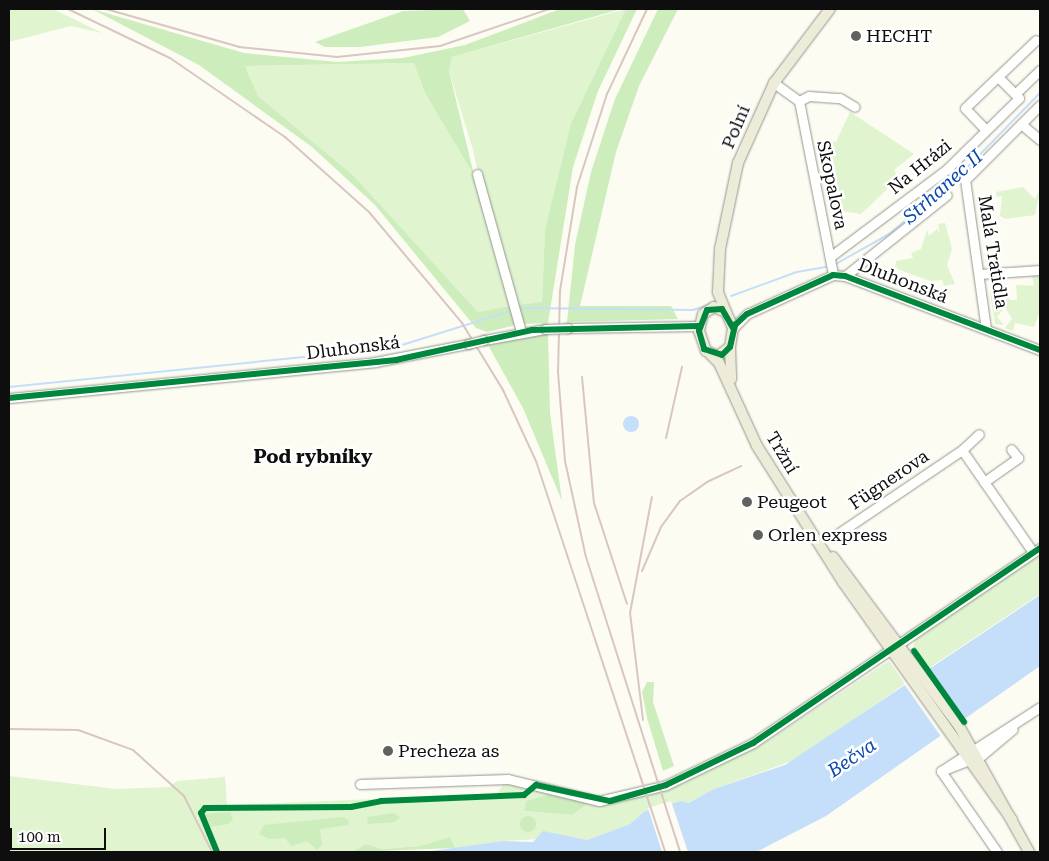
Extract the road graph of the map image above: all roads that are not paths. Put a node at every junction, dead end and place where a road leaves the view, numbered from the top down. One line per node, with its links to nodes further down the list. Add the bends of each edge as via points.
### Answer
1 (830, 9): 5 (main road, Polní)
2 (1036, 40): 4 (street)
3 (1040, 70): 6 (street, Na Hrázi)
4 (998, 77): 6 (street); 11 (street, via 965,108)
5 (774, 83): 7 (street); 20 (main road, Polní, via 732,182)
6 (1015, 94): 11 (street, Na Hrázi, via 1019,98)
7 (799, 101): 9 (street, via 809,96 840,98); 15 (street, Skopalova)
8 (1040, 105): 10 (street)
9 (854, 107)
10 (1021, 124): 12 (street); 17 (street, Malá Tratidla, via 965,180)
11 (986, 130): 15 (street, Na Hrázi, via 947,169)
12 (1040, 140)
13 (476, 174): 27 (street)
14 (947, 195): 19 (street)
15 (830, 257): 18 (street, Skopalova)
16 (1040, 270): 17 (street)
17 (979, 274): 26 (street, Malá Tratidla)
18 (833, 275): 19 (street, Dluhonská); 23 (street, Dluhonská)
19 (845, 276): 26 (street, Dluhonská)
20 (718, 277): 21 (main road, Polní); 22 (main road, Polní)
21 (707, 310): 22 (main road, Dluhonská, via 718,308); 24 (main road)
22 (726, 312): 23 (street, Dluhonská); 25 (main road)
23 (747, 314): 25 (street, Dluhonská)
24 (699, 326): 27 (street, Dluhonská, bridge); 30 (main road, via 701,342)
25 (733, 328): 28 (main road)
26 (986, 329): 29 (street, Dluhonská)
27 (521, 332): 31 (street, Dluhonská, bridge, via 375,362)
28 (730, 347): 30 (main road, via 722,355); 32 (main road, Tržní, via 728,362)
29 (1040, 350)
30 (710, 354): 32 (main road, Tržní)
31 (9, 398)
32 (736, 400): 38 (main road, Tržní, via 770,467)
33 (979, 434): 35 (street, Fügnerova)
34 (1011, 448): 36 (street, via 1018,458)
35 (962, 450): 36 (street); 37 (street, Fügnerova)
36 (984, 482): 39 (street)
37 (833, 537)
38 (823, 545): 40 (main road, Tržní); 41 (main road, Tržní)
39 (1036, 550): 40 (street)
40 (900, 642): 41 (street); 43 (main road, Tržní)
41 (889, 649): 44 (main road, Tržní); 45 (street, via 753,743 666,785 625,798 594,800 508,779)
42 (1040, 706): 43 (street)
43 (976, 754): 44 (street); 46 (main road, Tržní)
44 (965, 759): 46 (main road, Tržní); 47 (street, via 941,771)
45 (360, 784)
46 (1012, 820): 48 (main road)
47 (997, 852)
48 (1029, 852)

